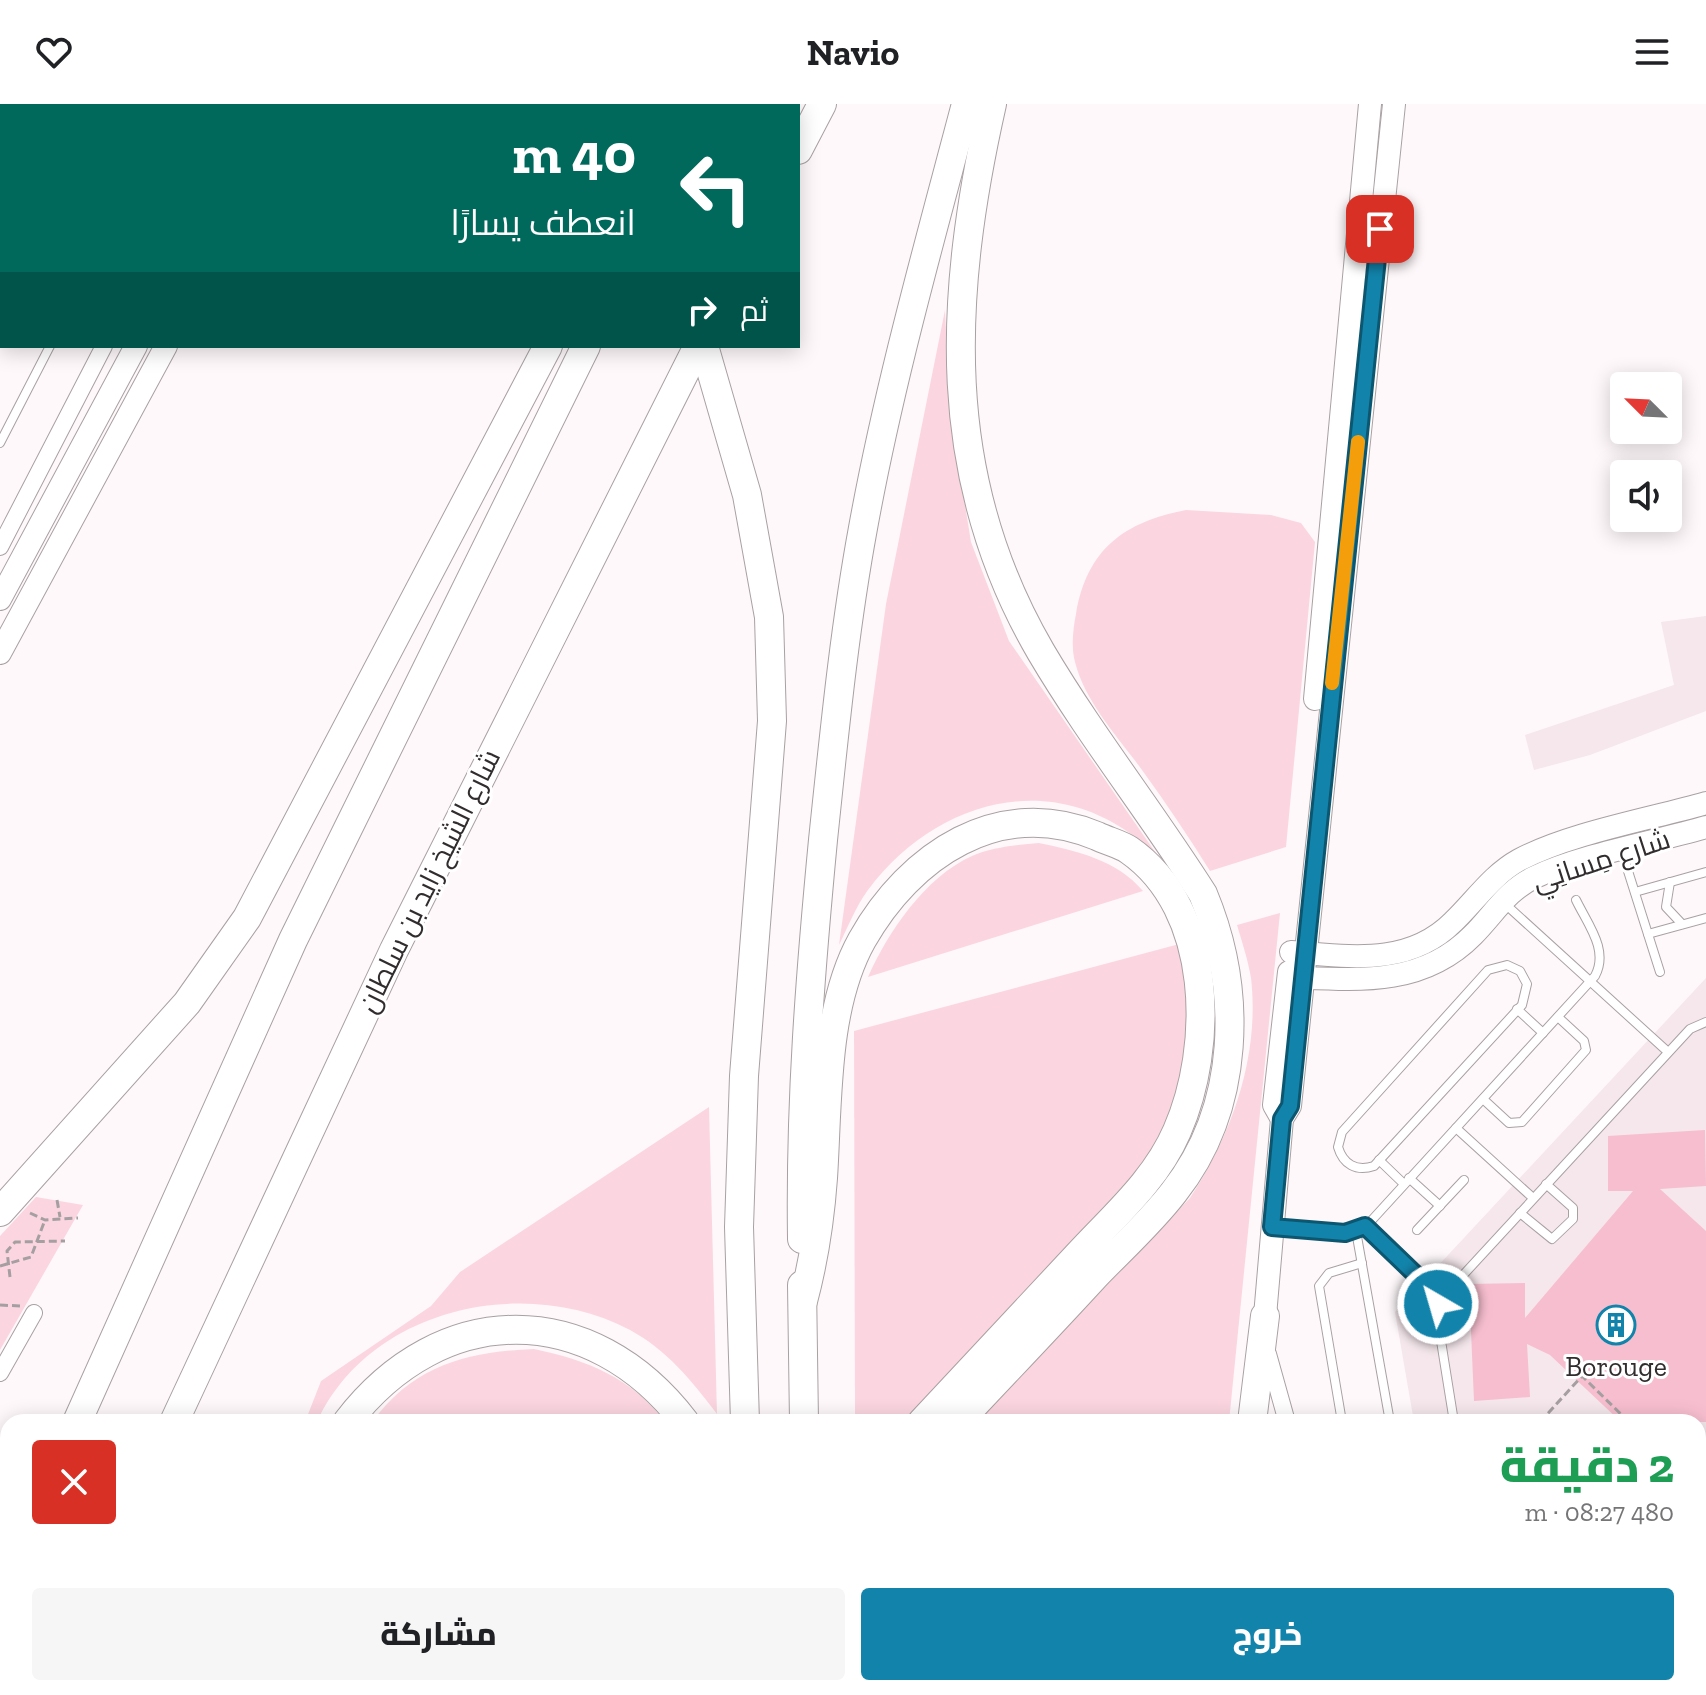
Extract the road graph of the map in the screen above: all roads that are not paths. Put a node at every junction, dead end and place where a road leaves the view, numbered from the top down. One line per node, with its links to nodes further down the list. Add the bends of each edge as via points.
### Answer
1 (822, 104): 6 (highway)
2 (966, 104): 41 (highway, via 863,528 834,729 811,950)
3 (992, 104): 70 (highway, via 964,248 958,342 965,441 981,520 1041,652 1203,894 1221,936 1232,1024 1226,1073 1208,1134 1175,1191)
4 (1370, 104): 19 (street)
5 (1394, 104): 19 (street)
6 (800, 146)
7 (49, 348): 15 (lane)
8 (103, 348): 16 (street)
9 (135, 348): 17 (street)
10 (165, 348): 18 (street)
11 (547, 348): 51 (highway, via 247,918 187,1003)
12 (585, 348): 62 (highway, via 293,940)
13 (700, 348): 63 (highway, شارع الشيخ زايد بن سلطان, via 401,936)
14 (702, 348): 66 (highway, via 747,495 769,617 772,721 744,1076 739,1227)
15 (0, 443)
16 (0, 547)
17 (0, 599)
18 (0, 653)
19 (1316, 762): 32 (street)
20 (1706, 803): 22 (street, شارع مِسانِي)
21 (1706, 827): 23 (street, شارع مِسانِي)
22 (1615, 829): 23 (lane); 32 (street, شارع مِسانِي, via 1517,861 1441,932 1416,947 1382,956)
23 (1622, 851): 26 (lane); 28 (street, شارع مِسانِي, via 1535,877)
24 (1706, 872): 25 (lane)
25 (1670, 882): 26 (lane); 30 (lane, via 1666,907)
26 (1635, 892): 31 (lane)
27 (1576, 900): 35 (lane, via 1600,948 1600,964)
28 (1502, 901): 34 (street, شارع مِسانِي, via 1462,945 1414,972 1378,979); 35 (lane)
29 (1706, 918): 30 (lane)
30 (1682, 924): 31 (lane)
31 (1648, 934): 33 (lane)
32 (1298, 953): 34 (street)
33 (1660, 972)
34 (1295, 977): 53 (street, via 1274,1105 1282,1119)
35 (1590, 981): 37 (lane); 40 (lane)
36 (1517, 1009): 39 (lane); 44 (lane); 44 (lane, via 1527,991 1524,977 1507,965 1488,970 1342,1132 1338,1147 1349,1165 1368,1168)
37 (1558, 1017): 39 (lane); 42 (lane, via 1586,1044 1585,1053 1518,1125)
38 (1706, 1022): 40 (lane, via 1690,1029)
39 (1543, 1033): 42 (lane)
40 (1668, 1052): 47 (lane)
41 (816, 1068): 61 (highway, via 803,1301); 69 (highway, via 861,942 923,865 962,838 1040,821 1084,831 1128,850 1158,880 1191,943 1198,977 1197,1062 1191,1097 1162,1160)
42 (1483, 1099): 43 (lane)
43 (1456, 1128): 46 (lane); 48 (lane)
44 (1379, 1160): 46 (lane)
45 (1464, 1180): 49 (lane)
46 (1406, 1181): 49 (lane); 52 (lane)
47 (1546, 1184): 48 (lane); 50 (lane, via 1575,1213 1557,1237 1549,1238)
48 (1533, 1198): 50 (lane)
49 (1440, 1206): 54 (lane)
50 (1520, 1213): 57 (lane)
51 (14, 1219)
52 (1365, 1226): 55 (lane); 57 (lane)
53 (1272, 1227): 55 (lane); 59 (street)
54 (1417, 1230)
55 (1356, 1231): 56 (lane)
56 (1362, 1263): 73 (lane, via 1329,1273 1319,1286); 74 (lane)
57 (1441, 1299): 75 (lane, via 1437,1316)
58 (34, 1313): 60 (street)
59 (1265, 1316): 71 (highway); 72 (street, via 1269,1358)
60 (0, 1373)
61 (804, 1379): 67 (highway); 68 (highway)
62 (81, 1414)
63 (178, 1414)
64 (353, 1414): 65 (highway, via 395,1370 458,1336 536,1329 575,1338 615,1356 645,1377)
65 (678, 1414)
66 (745, 1414)
67 (804, 1414)
68 (814, 1414)
69 (929, 1414)
70 (966, 1414)
71 (1253, 1414)
72 (1285, 1414)
73 (1341, 1414)
74 (1389, 1414)
75 (1453, 1414)

